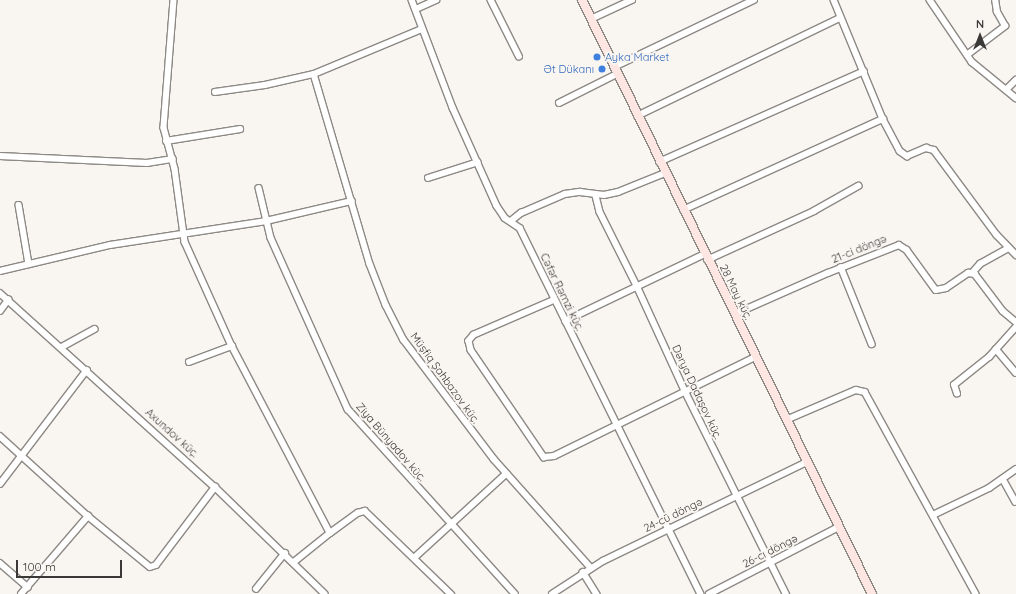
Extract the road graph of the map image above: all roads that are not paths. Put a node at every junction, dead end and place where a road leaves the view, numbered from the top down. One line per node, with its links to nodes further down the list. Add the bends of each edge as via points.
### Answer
1 (174, 0): 28 (street, via 164,128)
2 (412, 0): 11 (street, Cəfər Rəmzi küç.)
3 (436, 0): 11 (street)
4 (491, 0): 16 (street)
5 (582, 0): 13 (main road, 28 May küç.)
6 (632, 0): 13 (street)
7 (754, 0): 18 (street)
8 (834, 0): 12 (street)
9 (930, 0): 15 (street)
10 (995, 0): 15 (street, via 997,12 1005,26)
11 (416, 9): 14 (street, Cəfər Rəmzi küç.)
12 (840, 18): 17 (street); 25 (street)
13 (591, 19): 18 (main road, 28 May küç.)
14 (422, 29): 19 (street); 31 (street, Cəfər Rəmzi küç.)
15 (967, 55): 21 (street, via 977,68)
16 (519, 56)
17 (864, 70): 26 (street); 32 (street)
18 (616, 71): 24 (street); 25 (main road, 28 May küç.)
19 (314, 74): 22 (street, via 265,85); 38 (street, Müşfiq Şahbazov küç.)
20 (1016, 80): 21 (street)
21 (1006, 90): 23 (street)
22 (215, 92)
23 (1016, 98)
24 (559, 103)
25 (637, 116): 32 (main road, 28 May küç.)
26 (883, 118): 40 (street); 44 (street, via 903,155 912,155 926,148 934,150)
27 (240, 129): 28 (street)
28 (166, 141): 30 (street)
29 (0, 156): 30 (street, via 147,163)
30 (173, 158): 43 (street)
31 (478, 162): 34 (street); 42 (street, Cəfər Rəmzi küç., via 497,206 505,218)
32 (659, 162): 33 (main road, 28 May küç.)
33 (665, 173): 37 (street, via 618,192); 40 (main road, 28 May küç.)
34 (428, 178)
35 (858, 186): 46 (street, via 814,211)
36 (259, 188): 41 (street, Ziya Bünyadov küç.)
37 (596, 196): 42 (street, via 580,192 565,194 521,213); 51 (street, Dərya Dadaşov küç., via 600,212)
38 (352, 201): 41 (street); 77 (street, Müşfiq Şahbazov küç., via 370,264 386,305 404,340 464,423)
39 (19, 205): 47 (street)
40 (683, 210): 46 (main road, 28 May küç.)
41 (266, 221): 43 (street); 85 (street, Ziya Bünyadov küç., via 348,409)
42 (511, 221): 54 (street, Cəfər Rəmzi küç., via 520,228)
43 (184, 232): 47 (street, via 110,245); 62 (street, via 204,288)
44 (1008, 248): 45 (street); 50 (street, 21-ci döngə, via 980,264)
45 (1016, 255)
46 (706, 257): 51 (street); 56 (main road, 28 May küç.)
47 (29, 264): 49 (street)
48 (841, 268): 50 (street, 21-ci döngə, via 899,245 906,250 936,290 946,288 964,275); 56 (street, 21-ci döngə); 61 (street)
49 (0, 272)
50 (972, 273): 58 (street)
51 (637, 286): 57 (street); 69 (street, Dərya Dadaşov küç.)
52 (0, 293): 53 (street, Axundov küç.)
53 (8, 300): 55 (street); 63 (street, Axundov küç.)
54 (555, 300): 57 (street, Cəfər Rəmzi küç.); 72 (street, via 474,335 469,341 471,350 544,457 554,456)
55 (0, 311)
56 (735, 314): 65 (main road, 28 May küç.)
57 (565, 321): 72 (street, Cəfər Rəmzi küç.)
58 (1016, 322)
59 (1016, 327): 64 (street)
60 (94, 329): 63 (street)
61 (872, 344)
62 (232, 346): 66 (street); 88 (street)
63 (62, 347): 67 (street, Axundov küç.)
64 (996, 349): 68 (street); 70 (street, via 954,385)
65 (755, 357): 69 (street); 71 (main road, 28 May küç.)
66 (189, 362)
67 (87, 370): 74 (street); 80 (street, Axundov küç.)
68 (1016, 373)
69 (685, 390): 72 (street); 81 (street, Dərya Dadaşov küç.)
70 (957, 394)
71 (786, 420): 75 (main road, 28 May küç.); 83 (street, via 856,390 862,390 868,395)
72 (617, 424): 87 (street, Cəfər Rəmzi küç.)
73 (0, 436): 74 (street)
74 (22, 455): 79 (street); 84 (street)
75 (807, 462): 81 (street, 24-cü döngə); 86 (main road, 28 May küç.)
76 (1016, 469): 78 (street)
77 (506, 474): 85 (street); 94 (street, Müşfiq Şahbazov küç.)
78 (1003, 479): 82 (street); 83 (street)
79 (0, 484)
80 (215, 487): 84 (street, via 154,566 148,566); 89 (street, Axundov küç.)
81 (737, 495): 87 (street, 24-cü döngə); 92 (street, Dərya Dadaşov küç.)
82 (1016, 502)
83 (934, 515): 108 (street)
84 (88, 516): 96 (street)
85 (450, 523): 90 (street); 101 (street, Ziya Bünyadov küç.)
86 (839, 527): 92 (street, 26-cı döngə); 107 (main road, 28 May küç.)
87 (667, 529): 94 (street, 24-cü döngə); 104 (street, Cəfər Rəmzi küç.)
88 (330, 533): 90 (street, via 358,513 365,512); 91 (street)
89 (285, 553): 91 (street, Axundov küç.); 97 (street)
90 (414, 558): 100 (street)
91 (294, 562): 99 (street, Axundov küç.)
92 (770, 562): 105 (street, 26-cı döngə); 106 (street, Dərya Dadaşov küç.)
93 (0, 563): 96 (street)
94 (591, 568): 95 (street, 24-cü döngə)
95 (583, 572): 102 (street, 24-cü döngə); 103 (street)
96 (28, 587): 98 (street)
97 (256, 590)
98 (21, 594)
99 (325, 594)
100 (451, 594)
101 (515, 594)
102 (552, 594)
103 (598, 594)
104 (701, 594)
105 (709, 594)
106 (786, 594)
107 (872, 594)
108 (976, 594)

